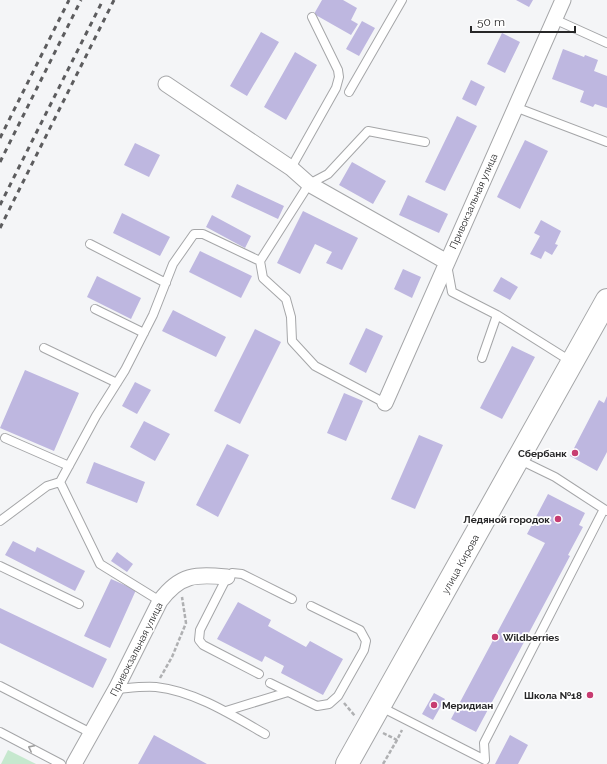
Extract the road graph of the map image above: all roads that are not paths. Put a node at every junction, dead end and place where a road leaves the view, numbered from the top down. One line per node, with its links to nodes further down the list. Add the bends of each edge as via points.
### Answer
1 (402, 0): 7 (lane)
2 (563, 0): 4 (street, Привокзальная улица)
3 (312, 17): 11 (lane, via 339,77 336,88)
4 (554, 19): 5 (lane); 8 (street, Привокзальная улица)
5 (607, 43)
6 (166, 84): 11 (street)
7 (349, 92)
8 (515, 107): 10 (lane); 15 (street, Привокзальная улица)
9 (426, 142): 12 (lane, via 368,131 328,174)
10 (607, 142)
11 (291, 168): 12 (street)
12 (309, 184): 14 (lane); 15 (street)
13 (90, 244): 16 (lane)
14 (260, 261): 16 (lane, via 203,234 194,234 173,264); 25 (lane, via 263,278 286,299 291,316 292,341 315,366)
15 (447, 262): 19 (lane, via 452,292); 25 (street, Привокзальная улица)
16 (166, 283): 20 (lane)
17 (95, 309): 20 (lane)
18 (604, 312): 23 (main road, улица Кирова)
19 (497, 315): 22 (lane); 23 (lane)
20 (144, 333): 24 (lane)
21 (44, 348): 24 (lane)
22 (482, 358)
23 (573, 362): 27 (main road, улица Кирова)
24 (117, 383): 28 (lane)
25 (385, 403)
26 (5, 438): 28 (lane)
27 (519, 459): 30 (lane); 43 (main road, улица Кирова)
28 (69, 466): 29 (lane)
29 (60, 482): 31 (lane, via 47,486); 35 (lane, via 100,564)
30 (606, 510): 48 (lane, via 484,743)
31 (0, 521)
32 (0, 566): 36 (lane)
33 (227, 577): 34 (lane, via 238,572); 35 (street, Привокзальная улица, via 201,574 178,582); 38 (lane, via 200,630 199,640 203,645)
34 (292, 599)
35 (160, 601): 41 (street, Привокзальная улица)
36 (79, 604)
37 (311, 606): 42 (lane, via 360,630 366,641 364,650 338,696 329,704 317,706)
38 (259, 674)
39 (270, 683): 42 (lane)
40 (0, 686): 46 (lane)
41 (116, 689): 44 (lane, via 155,687 200,700); 46 (street, Привокзальная улица)
42 (288, 692): 44 (lane)
43 (380, 706): 48 (lane); 51 (main road, улица Кирова)
44 (226, 711): 47 (lane)
45 (0, 732): 49 (lane, one-way to 45)
46 (91, 733): 50 (street, Привокзальная улица)
47 (265, 734)
48 (484, 762)
49 (62, 764)
50 (74, 764)
51 (348, 764)

